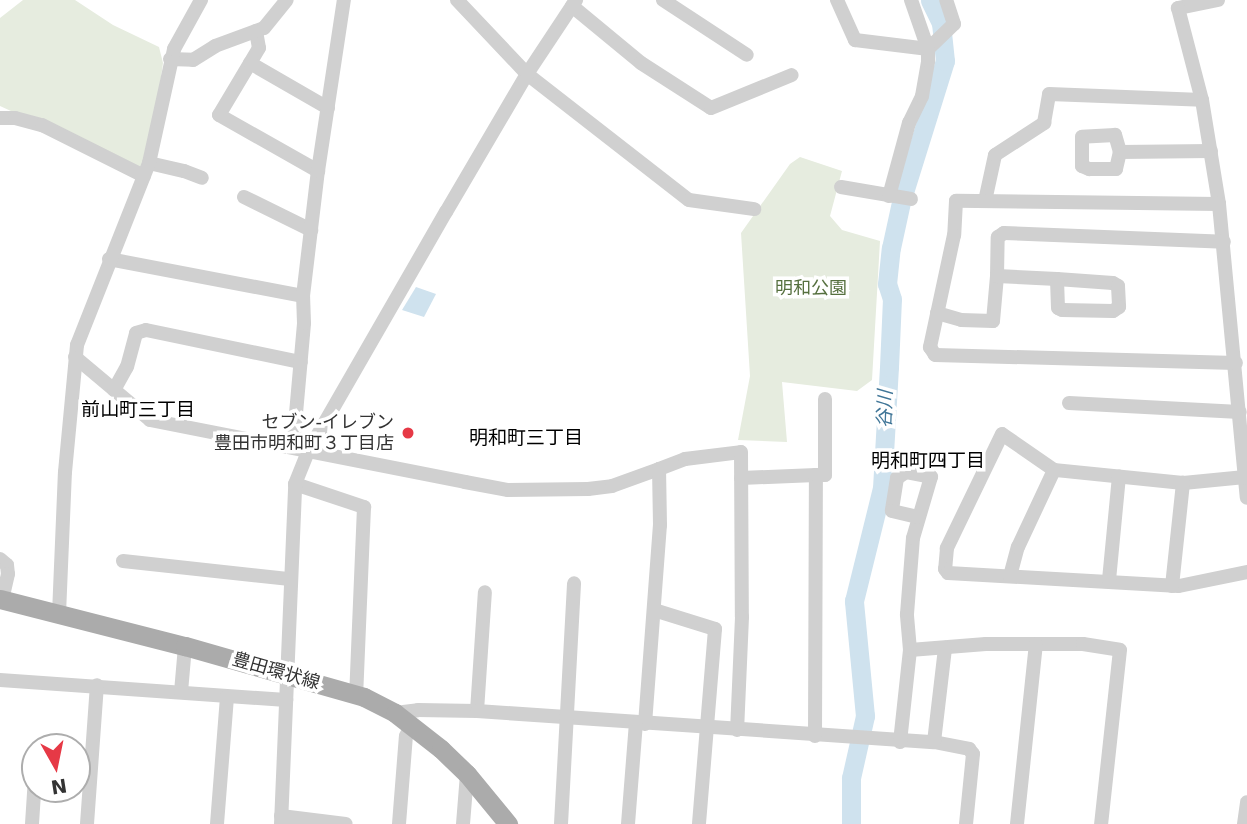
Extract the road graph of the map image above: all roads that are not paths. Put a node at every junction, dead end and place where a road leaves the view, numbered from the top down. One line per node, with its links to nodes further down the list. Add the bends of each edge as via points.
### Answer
1 (201, 0): 15 (street)
2 (287, 0): 12 (street, via 268,24)
3 (344, 0): 20 (street)
4 (457, 0): 17 (street)
5 (663, 0): 14 (street)
6 (837, 0): 13 (street, via 855,40)
7 (911, 0): 13 (street)
8 (946, 0): 13 (street, via 954,24)
9 (1218, 0): 11 (street)
10 (574, 3): 17 (street); 18 (street, via 641,63 711,108)
11 (1173, 4): 19 (street)
12 (256, 31): 15 (street, via 215,46 193,60); 16 (street, via 259,48)
13 (932, 46): 28 (street, via 922,96 908,123)
14 (747, 55)
15 (170, 59): 24 (street)
16 (250, 63): 20 (street); 25 (street, via 213,111)
17 (527, 74): 33 (street, via 689,200); 49 (street)
18 (792, 75)
19 (1202, 100): 22 (street); 31 (street, via 1049,94 1044,123 995,155)
20 (327, 108): 25 (street)
21 (1, 119): 24 (street, via 42,125)
22 (1211, 150): 23 (street); 32 (street)
23 (1120, 152)
24 (147, 170): 26 (street, via 184,170); 36 (street)
25 (318, 172): 34 (street)
26 (202, 178)
27 (841, 187): 28 (street)
28 (893, 196): 30 (street)
29 (244, 197): 34 (street)
30 (911, 199)
31 (985, 201): 32 (street); 40 (street, via 956,201 954,235)
32 (1219, 204): 35 (street)
33 (754, 209)
34 (311, 230): 39 (street)
35 (1224, 242): 37 (street, via 1004,233 998,237); 43 (street)
36 (109, 259): 39 (street); 41 (street)
37 (997, 276): 38 (street); 40 (street, via 993,321 961,320)
38 (1057, 279)
39 (303, 296): 42 (street)
40 (937, 313): 43 (street, via 930,347 935,355)
41 (75, 357): 44 (street); 71 (street)
42 (301, 362): 44 (street, via 146,330 136,333); 48 (street)
43 (1236, 363): 47 (street)
44 (114, 390): 48 (street, via 150,420)
45 (825, 398): 53 (street, via 825,475)
46 (1069, 403): 47 (street)
47 (1240, 412): 52 (street)
48 (293, 447): 49 (street)
49 (309, 450): 50 (street, via 508,490 588,489); 57 (street)
50 (659, 469): 55 (street, via 685,460 741,453); 70 (street)
51 (1054, 470): 54 (street); 63 (street, via 1018,547); 63 (street, via 1002,434 947,548 948,573)
52 (1246, 474): 56 (street); 58 (street)
53 (816, 475): 55 (street); 91 (street)
54 (1119, 476): 56 (street); 65 (street)
55 (741, 478): 89 (street)
56 (1183, 483): 67 (street)
57 (295, 484): 64 (street); 80 (street, via 364,507)
58 (1247, 498)
59 (918, 517): 75 (street, via 907,614)
60 (0, 559): 69 (street, via 8,573)
61 (123, 561): 64 (street)
62 (1247, 572): 67 (street)
63 (1010, 576): 65 (street)
64 (290, 579): 76 (street)
65 (1109, 580): 67 (street)
66 (574, 583): 85 (street)
67 (1172, 586)
68 (485, 592): 83 (street)
69 (1, 600): 71 (main road, 豊田環状線)
70 (654, 610): 86 (street); 88 (street, via 715,629)
71 (59, 614): 73 (main road, 豊田環状線)
72 (1036, 644): 74 (street); 110 (street); 111 (street, via 1120,650)
73 (185, 646): 76 (main road, 豊田環状線); 79 (street)
74 (945, 648): 75 (street); 93 (street)
75 (910, 650): 92 (street)
76 (287, 674): 80 (main road, 豊田環状線); 82 (street)
77 (0, 680): 78 (street)
78 (97, 685): 79 (street); 90 (street)
79 (181, 692): 81 (street)
80 (356, 694): 84 (main road, 豊田環状線)
81 (228, 696): 82 (street); 101 (street)
82 (286, 700): 98 (street)
83 (477, 711): 84 (street); 85 (street)
84 (395, 713): 87 (main road, 豊田環状線)
85 (566, 718): 86 (street); 106 (street)
86 (641, 724): 88 (street); 107 (street)
87 (412, 725): 94 (main road, 豊田環状線); 103 (street, via 406,736)
88 (706, 728): 89 (street); 108 (street)
89 (737, 730): 91 (street)
90 (88, 733)
91 (815, 736): 92 (street)
92 (900, 741): 93 (street)
93 (933, 742): 109 (street, via 969,749 972,754)
94 (467, 774): 104 (street); 105 (main road, 豊田環状線)
95 (33, 803): 99 (street)
96 (86, 803): 100 (street)
97 (1247, 803): 112 (street)
98 (281, 820): 102 (street)
99 (32, 824)
100 (87, 824)
101 (217, 824)
102 (346, 824)
103 (399, 824)
104 (463, 824)
105 (508, 824)
106 (561, 824)
107 (628, 824)
108 (699, 824)
109 (966, 824)
110 (1017, 824)
111 (1101, 824)
112 (1244, 824)

